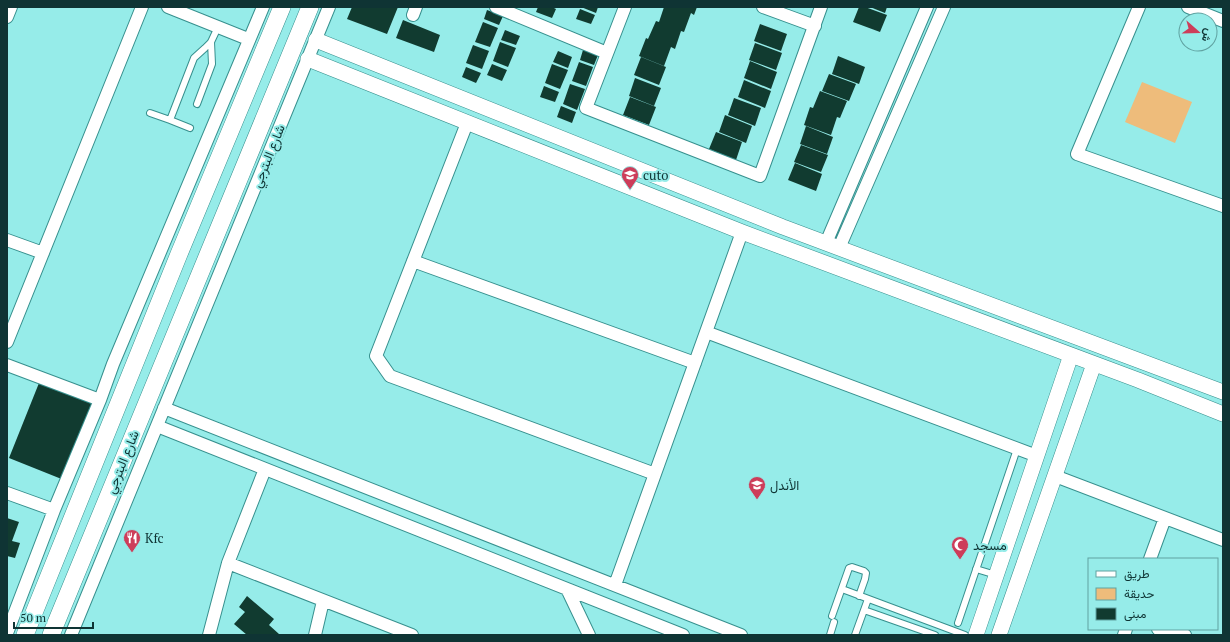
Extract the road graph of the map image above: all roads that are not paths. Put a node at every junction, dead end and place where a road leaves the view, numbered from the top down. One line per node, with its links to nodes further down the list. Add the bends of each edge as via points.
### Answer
1 (11, 7): 16 (street)
2 (142, 7): 38 (street)
3 (168, 7): 19 (street)
4 (263, 7): 20 (street)
5 (282, 7): 27 (main road, شارع البترجي)
6 (310, 7): 33 (main road, شارع البترجي)
7 (329, 7): 21 (street, شارع البترجي)
8 (496, 7): 23 (street)
9 (625, 7): 23 (street)
10 (763, 7): 18 (street)
11 (822, 7): 18 (street)
12 (927, 7): 37 (street, via 852,181)
13 (944, 7): 37 (street)
14 (1139, 7): 34 (street, via 1077,154)
15 (1188, 7): 17 (street)
16 (7, 18)
17 (1223, 21)
18 (815, 26): 23 (street, via 760,176 586,108)
19 (218, 27): 20 (street); 22 (lane)
20 (248, 39): 25 (street)
21 (316, 40): 24 (street, شارع البترجي); 37 (street)
22 (211, 42): 26 (lane, via 212,64); 29 (lane, via 194,58)
23 (607, 53)
24 (308, 59): 30 (street); 42 (street, شارع البترجي)
25 (230, 84): 27 (street); 47 (street)
26 (197, 104)
27 (240, 107): 32 (main road, شارع البترجي)
28 (150, 113): 29 (lane)
29 (170, 120): 31 (lane)
30 (467, 123): 35 (street); 39 (street)
31 (190, 128)
32 (220, 156): 33 (main road); 50 (main road, شارع البترجي)
33 (244, 166): 41 (main road, شارع البترجي)
34 (1223, 206)
35 (742, 232): 40 (street); 43 (street)
36 (7, 240): 38 (street)
37 (833, 245): 40 (street); 51 (street)
38 (43, 253): 44 (street)
39 (413, 261): 46 (street); 59 (street, via 376,356 390,376)
40 (832, 266): 45 (street)
41 (193, 290): 42 (street); 81 (main road, شارع البترجي)
42 (207, 306): 53 (street, شارع البترجي)
43 (706, 332): 46 (street); 56 (street)
44 (7, 342)
45 (1071, 355): 48 (street); 57 (street)
46 (695, 363): 59 (street)
47 (113, 364): 50 (street); 52 (street)
48 (1094, 364): 54 (street); 60 (street)
49 (7, 365): 52 (street)
50 (131, 372): 80 (main road, شارع البترجي)
51 (1223, 392)
52 (100, 400): 62 (street)
53 (164, 408): 55 (street, شارع البترجي); 69 (street)
54 (1223, 414)
55 (157, 426): 58 (street); 82 (street, شارع البترجي)
56 (1017, 449): 57 (street); 67 (lane)
57 (1037, 456): 68 (street)
58 (265, 469): 66 (street); 70 (street)
59 (655, 474): 69 (street)
60 (1055, 476): 63 (street); 94 (street)
61 (7, 493): 62 (street)
62 (54, 510): 76 (street)
63 (1165, 518): 64 (street); 65 (street)
64 (1223, 540)
65 (1150, 558)
66 (228, 563): 74 (street); 83 (street)
67 (976, 569): 68 (lane); 77 (lane)
68 (996, 575): 93 (street)
69 (615, 585): 88 (street)
70 (567, 589): 86 (street); 87 (street)
71 (842, 589): 72 (lane); 72 (lane, via 849,568 855,567 866,573); 89 (lane)
72 (859, 596): 73 (lane)
73 (868, 599): 75 (lane); 92 (lane)
74 (323, 601): 84 (street); 85 (street)
75 (864, 610): 90 (lane); 91 (lane)
76 (11, 612): 79 (street)
77 (958, 623)
78 (1162, 630): 95 (street)
79 (7, 633)
80 (25, 635)
81 (51, 635)
82 (70, 635)
83 (209, 635)
84 (314, 635)
85 (412, 635)
86 (589, 635)
87 (683, 635)
88 (741, 635)
89 (830, 635)
90 (856, 635)
91 (934, 635)
92 (965, 635)
93 (976, 635)
94 (999, 635)
95 (1185, 635)

